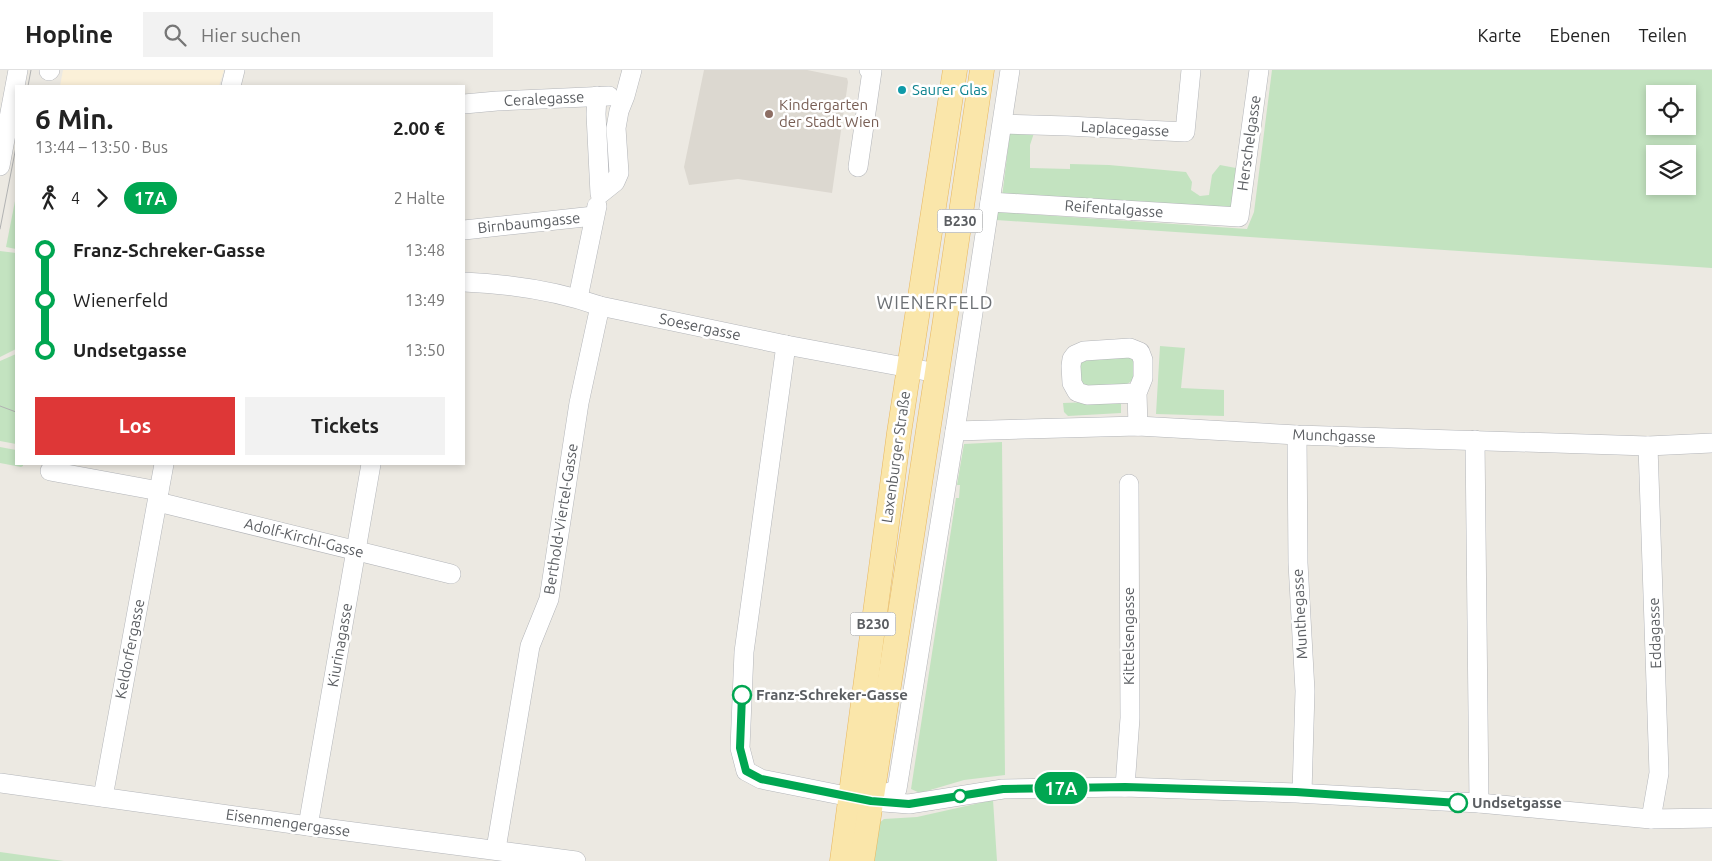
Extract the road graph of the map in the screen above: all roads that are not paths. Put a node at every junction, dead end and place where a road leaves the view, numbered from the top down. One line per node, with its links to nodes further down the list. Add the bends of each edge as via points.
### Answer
1 (18, 70): 10 (street)
2 (236, 70): 11 (street)
3 (632, 70): 14 (street)
4 (871, 70): 18 (street)
5 (955, 70): 28 (main road, Laxenburger Straße / B230)
6 (982, 70): 29 (main road, Laxenburger Straße / B230)
7 (1010, 70): 16 (street)
8 (1191, 70): 16 (street, Laplacegasse, via 1185,132)
9 (1259, 70): 22 (street, Herschelgasse)
10 (15, 85)
11 (231, 85)
12 (15, 86): 17 (street)
13 (597, 96): 14 (street, Ceralegasse); 15 (street, Ceralegasse); 19 (street)
14 (625, 96): 19 (street, via 616,128 619,172 615,182)
15 (465, 104)
16 (1003, 124): 20 (street)
17 (0, 166)
18 (858, 167)
19 (600, 194): 21 (street)
20 (990, 202): 22 (street, Reifentalgasse); 32 (street)
21 (594, 216): 23 (street, Birnbaumgasse); 25 (street)
22 (1239, 217)
23 (465, 230)
24 (465, 282): 25 (street, Soesergasse)
25 (578, 298): 26 (street, Soesergasse)
26 (600, 306): 27 (street, Soesergasse); 53 (street, Berthold-Viertel-Gasse, via 579,403 549,599 530,646)
27 (786, 345): 28 (street, Soesergasse); 48 (street, via 745,647 740,748 746,771 761,779)
28 (909, 368): 29 (street, Soesergasse); 48 (main road, Laxenburger Straße / B230)
29 (937, 372): 48 (main road, Laxenburger Straße / B230)
30 (1137, 393): 31 (street)
31 (1138, 426): 32 (street, Munchgasse); 33 (street, Munchgasse)
32 (955, 431): 48 (street, via 897,789)
33 (1297, 436): 34 (street, Munchgasse); 46 (street, Munthegasse, via 1304,690)
34 (1474, 440): 36 (street, Munchgasse); 49 (street)
35 (1712, 443): 36 (street, Munchgasse)
36 (1648, 446): 51 (street, Eddagasse, via 1659,773)
37 (164, 465): 41 (street, Keldorfergasse)
38 (371, 465): 42 (street, Kiurinagasse)
39 (50, 472): 41 (street, Adolf-Kirchl-Gasse)
40 (1129, 484): 45 (street, Kittelsengasse, via 1130,718)
41 (159, 496): 42 (street, Adolf-Kirchl-Gasse); 47 (street, Keldorfergasse)
42 (356, 551): 43 (street, Adolf-Kirchl-Gasse); 52 (street, Kiurinagasse)
43 (451, 574)
44 (0, 783): 47 (street, Eisenmengergasse)
45 (1125, 787): 46 (street); 48 (street, via 1003,789 909,804)
46 (1302, 793): 49 (street)
47 (103, 797): 52 (street, Eisenmengergasse)
48 (860, 799): 54 (main road, Laxenburger Straße / B230)
49 (1479, 803): 51 (street)
50 (1712, 818): 51 (street)
51 (1651, 819)
52 (308, 826): 53 (street, Eisenmengergasse)
53 (496, 849): 55 (street, Eisenmengergasse)
54 (853, 853)
55 (576, 861)

